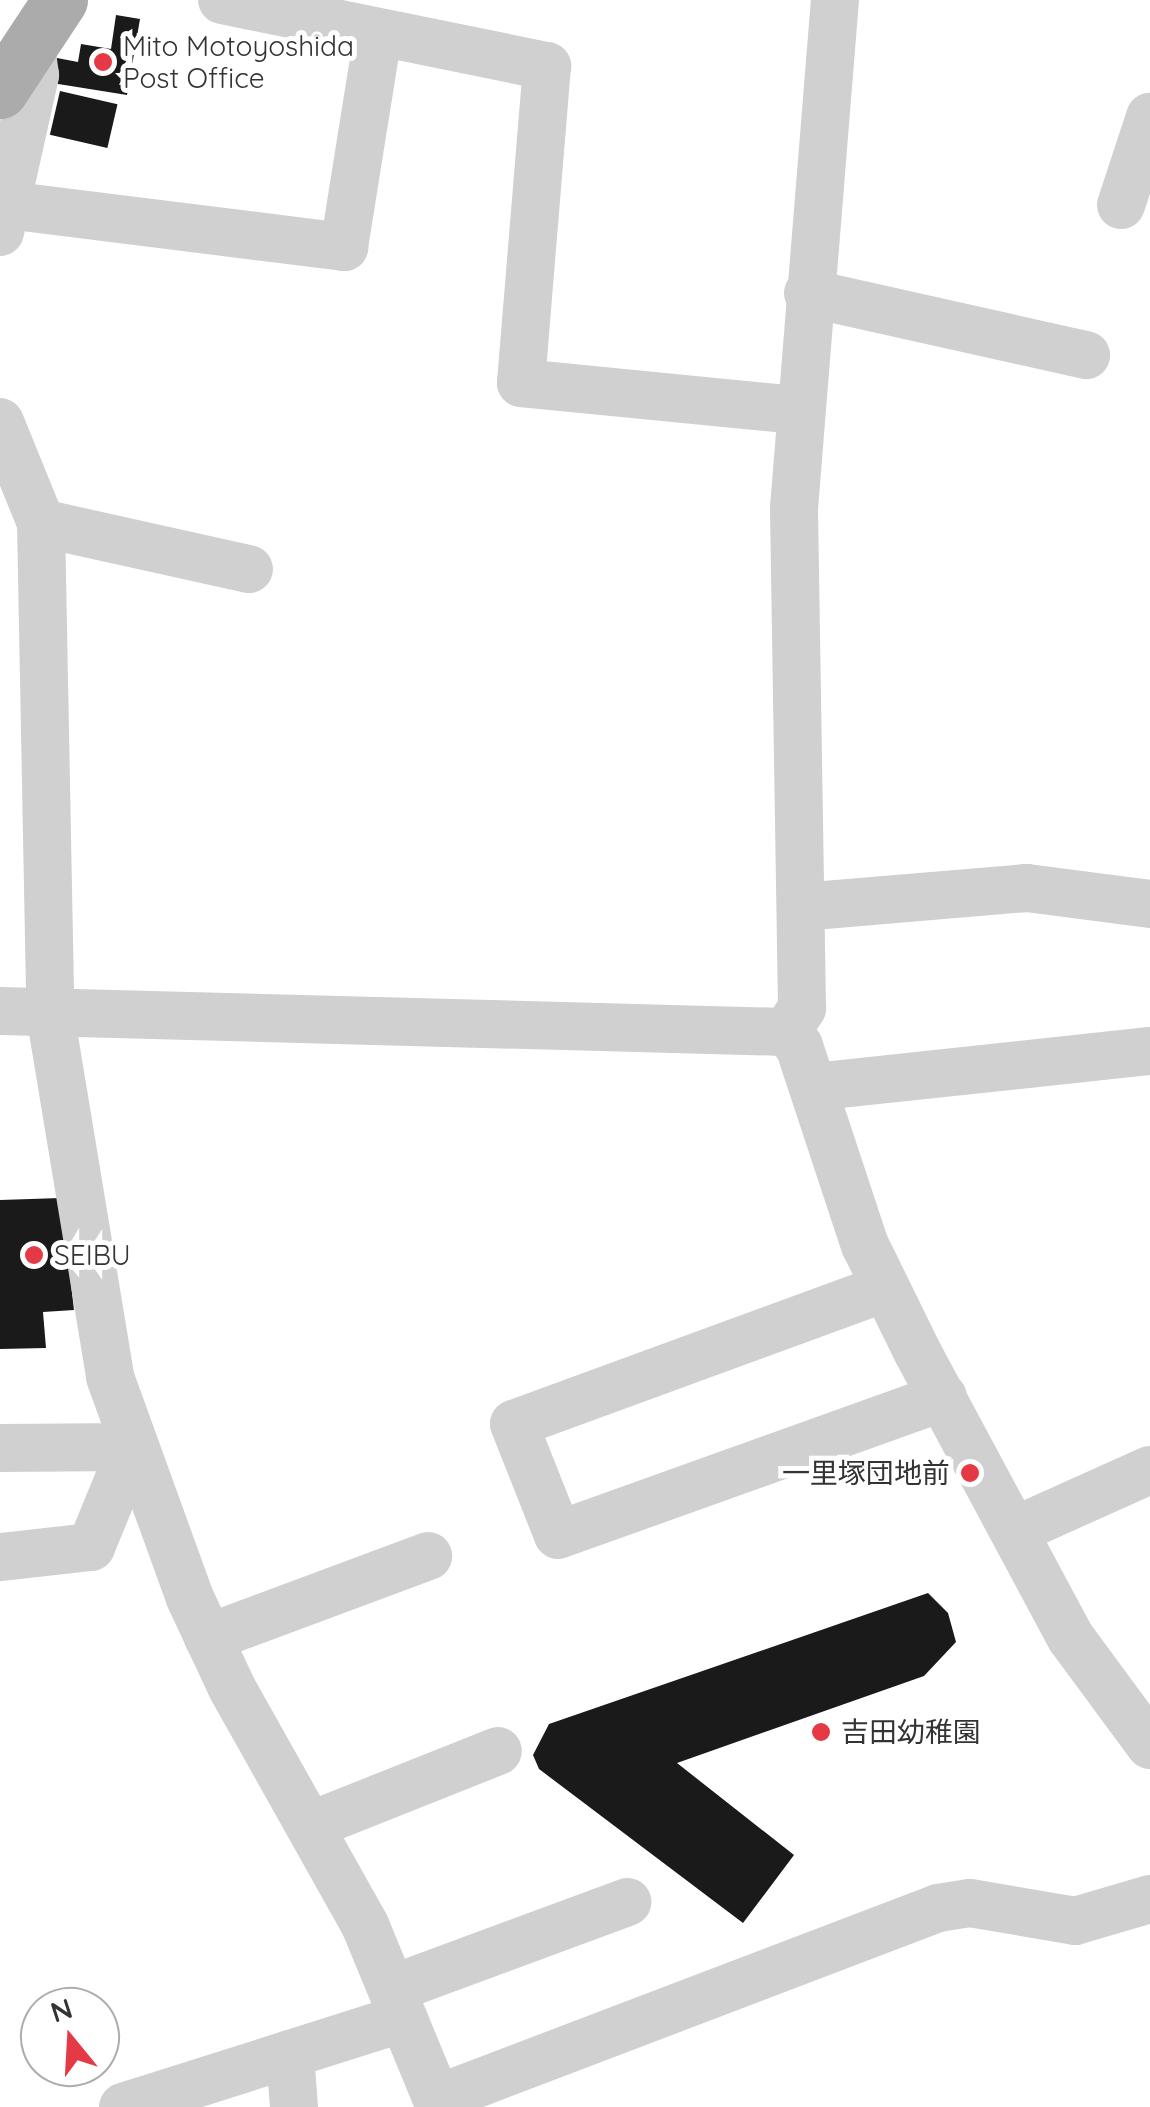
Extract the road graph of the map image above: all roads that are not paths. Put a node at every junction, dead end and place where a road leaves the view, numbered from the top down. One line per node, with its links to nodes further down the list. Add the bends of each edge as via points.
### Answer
1 (60, 0): 5 (main road)
2 (222, 0): 4 (street)
3 (835, 0): 10 (street)
4 (378, 34): 9 (street, via 344,247); 12 (street, via 546,66 521,384)
5 (31, 45): 6 (main road); 9 (street, via 35,74)
6 (0, 92)
7 (1150, 116): 8 (street)
8 (1121, 205)
9 (3, 218)
10 (808, 293): 11 (street); 12 (street)
11 (1086, 355)
12 (798, 410): 17 (street, via 794,619)
13 (0, 422): 14 (street)
14 (41, 523): 15 (street); 19 (street)
15 (249, 569)
16 (1150, 904): 17 (street, via 1027,888)
17 (801, 907): 20 (street, via 802,1008)
18 (0, 1012): 19 (street)
19 (50, 1013): 20 (street); 25 (street, via 92,1295)
20 (786, 1032): 22 (street, via 799,1046)
21 (1150, 1051): 22 (street)
22 (813, 1087): 23 (street, via 844,1190)
23 (886, 1288): 24 (street); 24 (street, via 514,1424 558,1535)
24 (943, 1397): 28 (street)
25 (132, 1447): 26 (street); 30 (street, via 91,1546); 31 (street)
26 (0, 1448)
27 (1150, 1470): 28 (street)
28 (1014, 1532): 32 (street, via 1072,1638)
29 (428, 1556): 31 (street)
30 (0, 1557)
31 (208, 1638): 34 (street)
32 (1150, 1745)
33 (498, 1751): 34 (street)
34 (312, 1825): 37 (street)
35 (1150, 1899): 39 (street, via 1103,1918 1076,1920 970,1903 938,1908)
36 (627, 1902): 37 (street)
37 (398, 2003): 38 (street); 39 (street)
38 (290, 2054): 40 (street); 41 (street)
39 (439, 2103)
40 (123, 2107)
41 (294, 2107)

